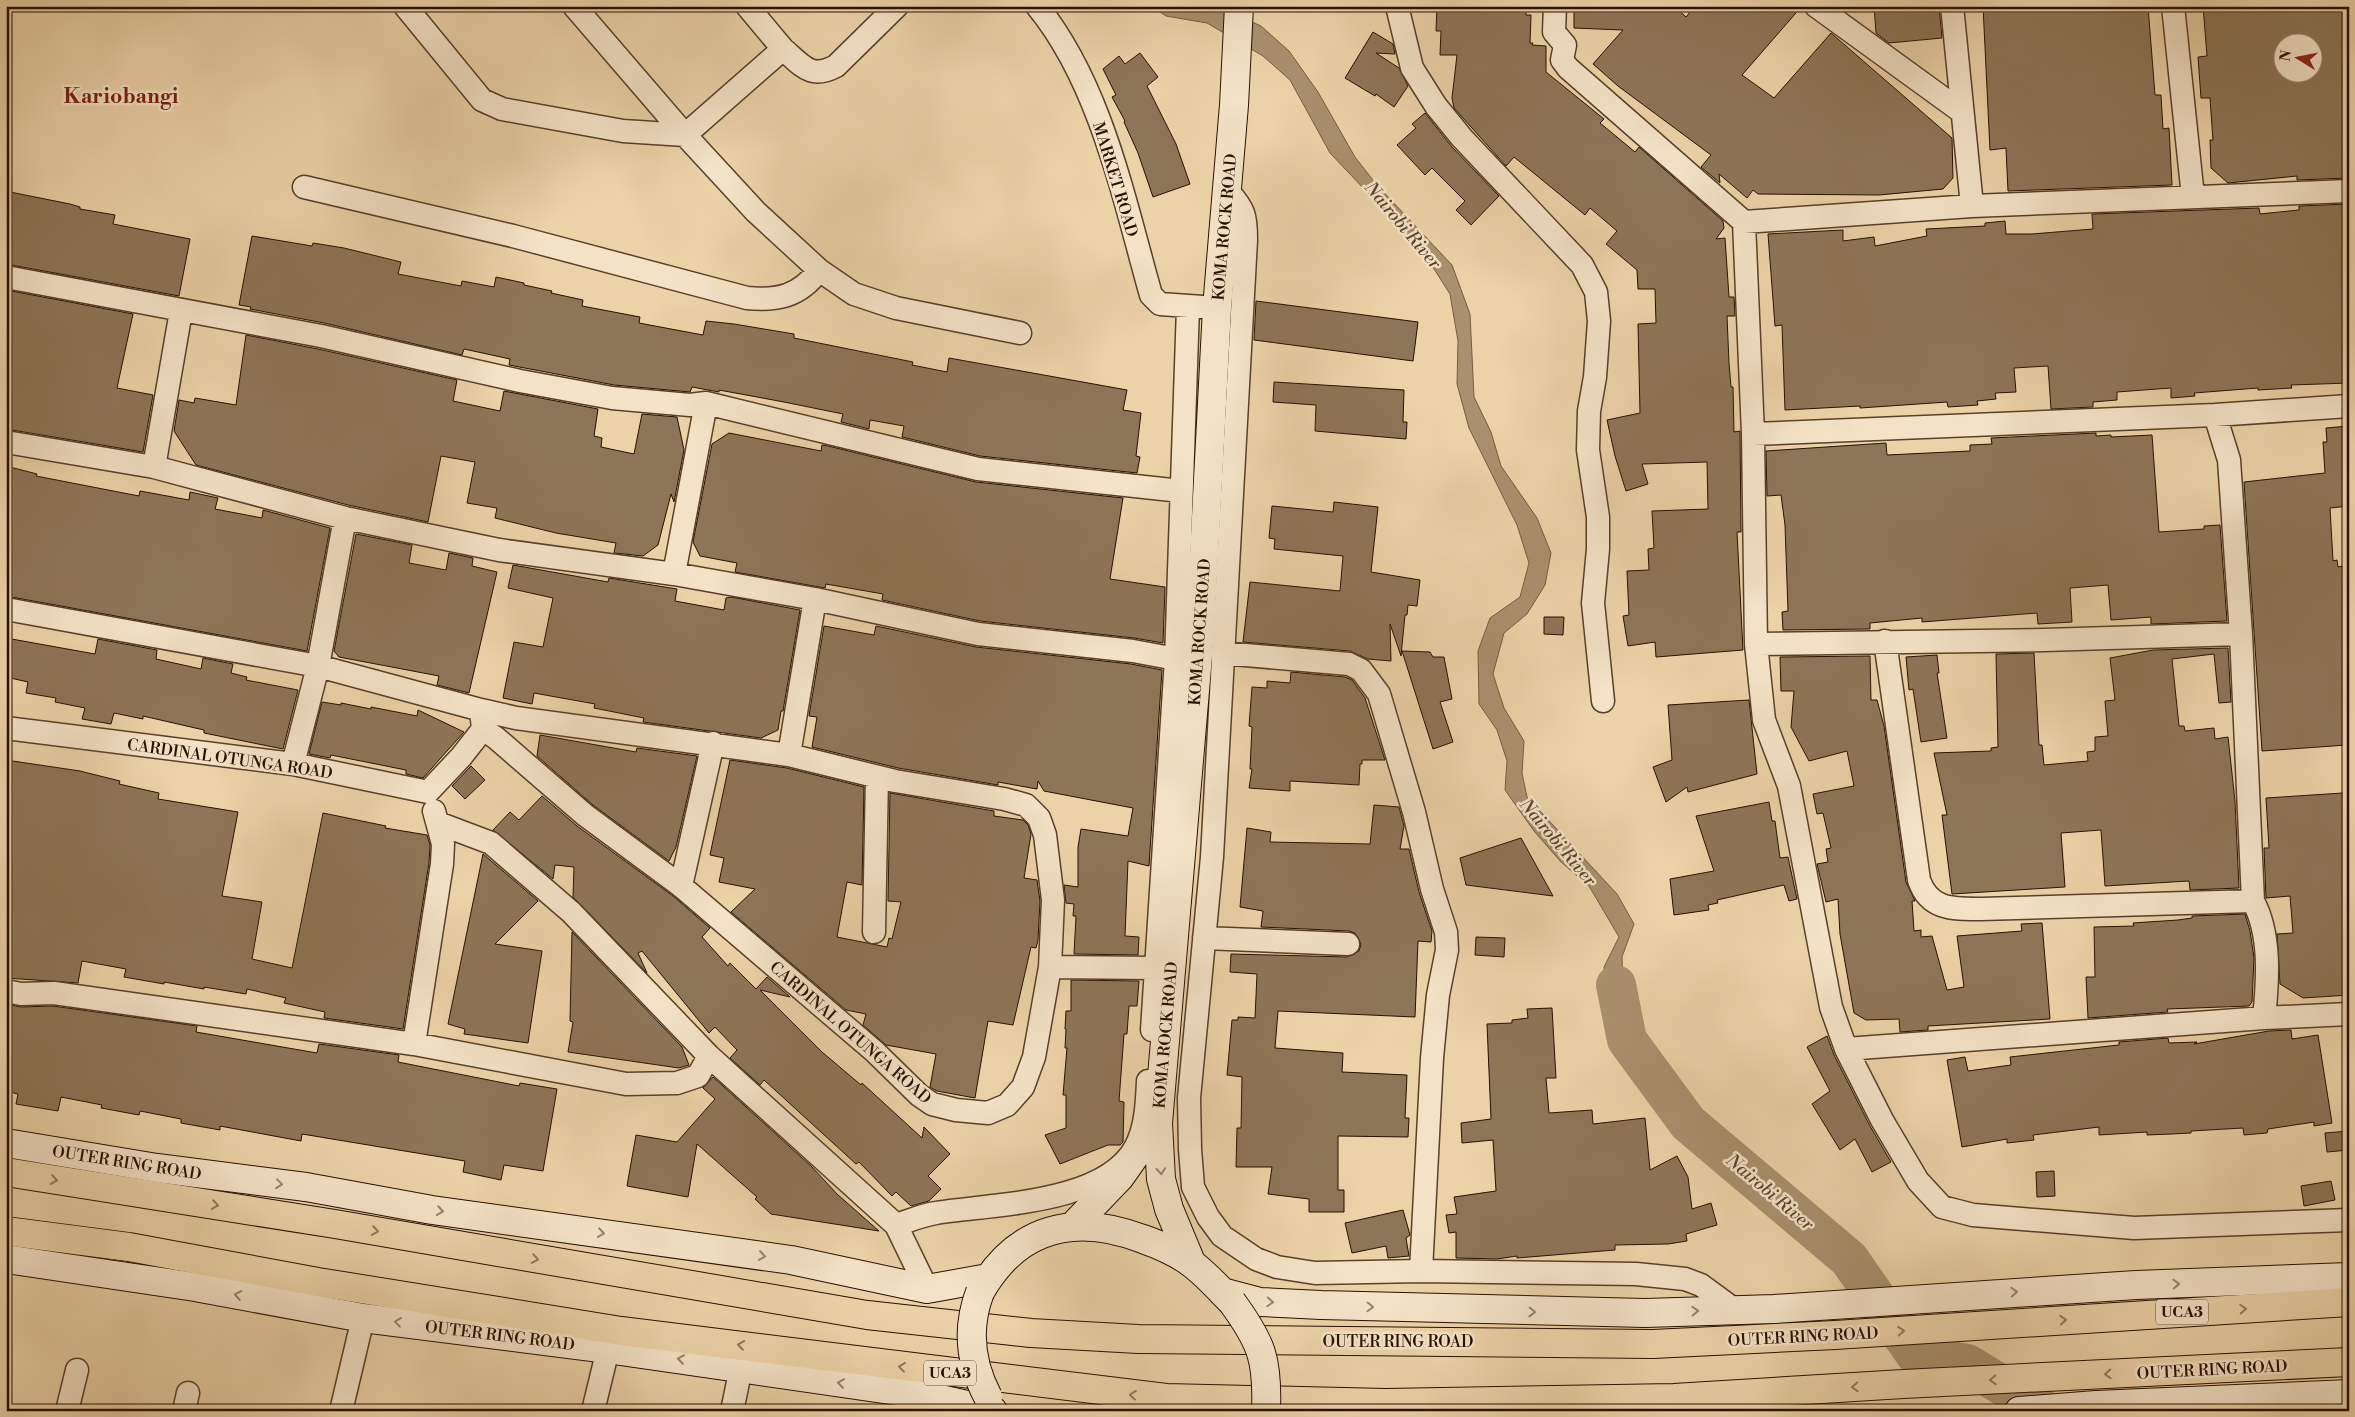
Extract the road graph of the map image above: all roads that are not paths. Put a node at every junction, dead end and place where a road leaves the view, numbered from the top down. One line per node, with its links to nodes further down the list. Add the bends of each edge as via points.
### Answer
1 (405, 6): 14 (street, via 482,100 502,109 623,130)
2 (574, 6): 14 (street)
3 (746, 6): 12 (street)
4 (897, 6): 12 (street, via 836,66 826,71 808,70)
5 (1037, 6): 23 (street, MARKET ROAD, via 1067,50 1092,103 1151,295 1160,304)
6 (1397, 6): 44 (street, via 1412,68 1436,106 1582,265 1596,292 1599,321 1588,450 1598,517 1593,603)
7 (1555, 6): 20 (street, via 1554,32 1565,45 1562,60 1568,68)
8 (1816, 6): 13 (street)
9 (1952, 6): 13 (street)
10 (2173, 6): 18 (street)
11 (1239, 9): 16 (main road, KOMA ROCK ROAD)
12 (783, 49): 14 (street)
13 (1962, 112): 19 (street)
14 (685, 134): 21 (street, via 756,212)
15 (304, 187): 21 (street, via 513,236 747,298 770,298 799,291)
16 (1228, 191): 24 (main road, KOMA ROCK ROAD); 41 (street, via 1241,206 1246,226)
17 (2349, 191): 18 (street)
18 (2193, 197): 19 (street)
19 (1972, 206): 20 (street)
20 (1744, 222): 30 (street)
21 (819, 270): 26 (street, via 854,294 896,308)
22 (6, 277): 25 (street)
23 (1188, 307): 24 (street, MARKET ROAD); 33 (street)
24 (1217, 308): 66 (main road, KOMA ROCK ROAD, via 1200,632)
25 (181, 311): 27 (street, via 321,336 520,381 612,398 690,405); 32 (street)
26 (1020, 333)
27 (706, 403): 33 (street, via 978,469); 35 (street)
28 (2349, 406): 29 (street)
29 (2215, 415): 30 (street); 38 (street, via 2229,460)
30 (1753, 434): 40 (street)
31 (6, 442): 32 (street)
32 (154, 468): 34 (street)
33 (1181, 491): 42 (street)
34 (345, 518): 35 (street, via 499,550); 43 (street)
35 (674, 574): 36 (street)
36 (815, 599): 42 (street, via 978,634 1133,651); 48 (street)
37 (6, 608): 43 (street)
38 (2241, 634): 39 (street); 54 (street)
39 (1885, 641): 40 (street); 54 (street, via 1919,880 1929,899 1943,906 1981,909)
40 (1756, 644): 64 (street, via 1764,720 1789,786 1831,1007)
41 (1222, 653): 56 (street, via 1212,857); 75 (street, via 1349,664 1361,670 1378,694 1414,812 1448,943 1438,994 1432,1058)
42 (1176, 659): 59 (street)
43 (318, 666): 45 (street); 49 (street)
44 (1603, 701)
45 (482, 720): 47 (street, CARDINAL OTUNGA ROAD, via 516,718); 51 (street); 53 (street, CARDINAL OTUNGA ROAD, via 496,738 584,815)
46 (6, 728): 49 (street, CARDINAL OTUNGA ROAD)
47 (713, 743): 48 (street, CARDINAL OTUNGA ROAD); 53 (street)
48 (789, 755): 50 (street, CARDINAL OTUNGA ROAD)
49 (293, 764): 51 (street, CARDINAL OTUNGA ROAD)
50 (877, 776): 55 (street); 58 (street, CARDINAL OTUNGA ROAD, via 1004,799 1026,805 1039,818 1048,850 1053,900)
51 (428, 792): 52 (street)
52 (438, 823): 63 (street, via 443,844 442,864); 65 (street, via 491,843 570,912)
53 (680, 886): 58 (street, CARDINAL OTUNGA ROAD, via 874,1051 919,1095 932,1104 956,1110 988,1113 1007,1105 1023,1087 1034,1057)
54 (2253, 901): 62 (street, via 2260,915 2266,959)
55 (874, 932)
56 (1204, 938): 57 (street); 75 (street, via 1189,1098 1193,1187 1208,1217 1222,1236 1256,1259 1277,1267 1315,1273)
57 (1348, 944)
58 (1050, 967): 59 (street)
59 (1157, 968): 70 (street, via 1142,1130 1135,1149 1118,1168 1089,1186 1049,1197 934,1213)
60 (6, 991): 63 (street, via 54,993)
61 (2349, 1014): 62 (street)
62 (2264, 1018): 64 (street)
63 (414, 1044): 65 (street, via 626,1084 677,1083 698,1076)
64 (1846, 1049): 69 (street, via 1918,1181 1942,1207 1973,1215 2134,1228)
65 (709, 1056): 70 (street)
66 (1158, 1122): 71 (main road, KOMA ROCK ROAD, via 1120,1177); 74 (main road, one-way to 74, via 1161,1179 1169,1209)
67 (6, 1143): 78 (main road, OUTER RING ROAD, one-way to 78, via 157,1168 306,1187 432,1210 791,1260)
68 (6, 1172): 83 (main road, OUTER RING ROAD / UCA3, one-way to 83, via 335,1224 867,1315 1031,1333 1138,1339 1653,1344)
69 (2349, 1220)
70 (896, 1224): 78 (street)
71 (1073, 1226): 74 (main road, OUTER RING ROAD, via 1104,1227 1134,1235); 77 (main road, OUTER RING ROAD, via 1031,1239 1016,1249)
72 (6, 1231): 86 (main road, OUTER RING ROAD / UCA3, one-way to 72, via 1664,1398 1386,1403 1166,1398 620,1331 129,1247)
73 (6, 1259): 84 (main road, OUTER RING ROAD / UCA3, one-way to 73, via 195,1287)
74 (1191, 1262): 80 (main road, OUTER RING ROAD)
75 (1421, 1271): 82 (street, via 1636,1274 1685,1279 1701,1285)
76 (2349, 1277): 79 (main road, UCA3, one-way to 76)
77 (984, 1285): 78 (main road, OUTER RING ROAD); 90 (main road, OUTER RING ROAD, bridge, via 970,1328 973,1360)
78 (927, 1289)
79 (2046, 1290): 82 (main road, OUTER RING ROAD / UCA3, one-way to 79); 83 (main road)
80 (1227, 1297): 82 (main road, OUTER RING ROAD / UCA3, one-way to 82, via 1260,1302 1397,1308 1645,1313); 95 (main road, OUTER RING ROAD, bridge, via 1249,1325 1262,1351 1267,1384)
81 (2349, 1302): 83 (main road, OUTER RING ROAD / UCA3, one-way to 81)
82 (1736, 1310)
83 (2122, 1315)
84 (363, 1318): 85 (main road, OUTER RING ROAD / UCA3, one-way to 84); 92 (street)
85 (608, 1348): 87 (main road, OUTER RING ROAD / UCA3, one-way to 85); 93 (street)
86 (2349, 1362)
87 (741, 1368): 90 (main road, OUTER RING ROAD / UCA3, one-way to 87); 94 (street)
88 (77, 1370): 91 (street)
89 (2349, 1394): 96 (main road, OUTER RING ROAD)
90 (993, 1406)
91 (67, 1411)
92 (341, 1411)
93 (593, 1411)
94 (732, 1411)
95 (1266, 1411)
96 (2019, 1411)

